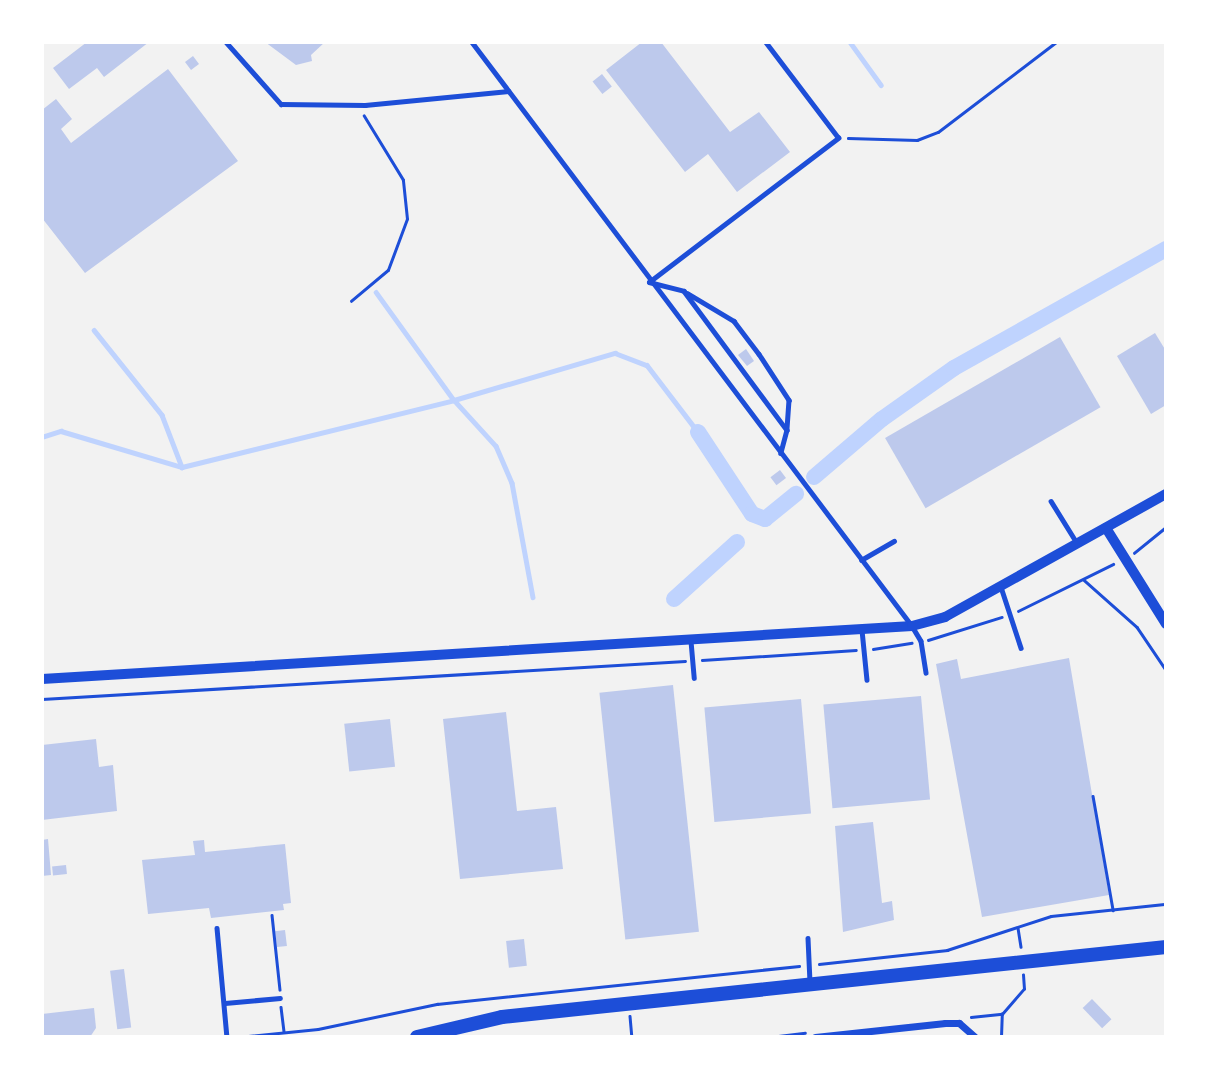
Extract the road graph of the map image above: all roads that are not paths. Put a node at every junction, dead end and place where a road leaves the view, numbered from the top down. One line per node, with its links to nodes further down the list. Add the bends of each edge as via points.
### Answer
1 (226, 42): 4 (lane, via 281,104 365,105)
2 (472, 42): 4 (lane)
3 (765, 42): 5 (lane, via 838,138)
4 (509, 91): 5 (lane)
5 (649, 282): 6 (lane); 8 (lane)
6 (684, 291): 7 (lane); 7 (lane, via 734,321 760,354 789,400)
7 (787, 430): 8 (lane)
8 (781, 454): 14 (lane)
9 (1166, 494): 11 (street)
10 (1051, 500): 13 (lane)
11 (1106, 528): 13 (street); 16 (street)
12 (894, 541): 14 (lane)
13 (1078, 544): 15 (street)
14 (861, 560): 17 (lane)
15 (1001, 586): 17 (street, via 945,617); 20 (lane)
16 (1166, 624)
17 (912, 626): 18 (street); 21 (lane, via 921,641)
18 (862, 629): 19 (street); 24 (lane)
19 (691, 639): 22 (lane); 23 (street)
20 (1021, 648)
21 (926, 673)
22 (694, 678)
23 (42, 679)
24 (867, 680)
25 (217, 928): 30 (lane)
26 (808, 938): 28 (lane)
27 (1166, 947): 28 (main road)
28 (810, 986): 32 (main road, via 502,1017)
29 (281, 998): 30 (lane)
30 (225, 1003): 31 (lane)
31 (228, 1037)
32 (417, 1037)
33 (815, 1037): 34 (street, via 959,1023)
34 (975, 1037)

